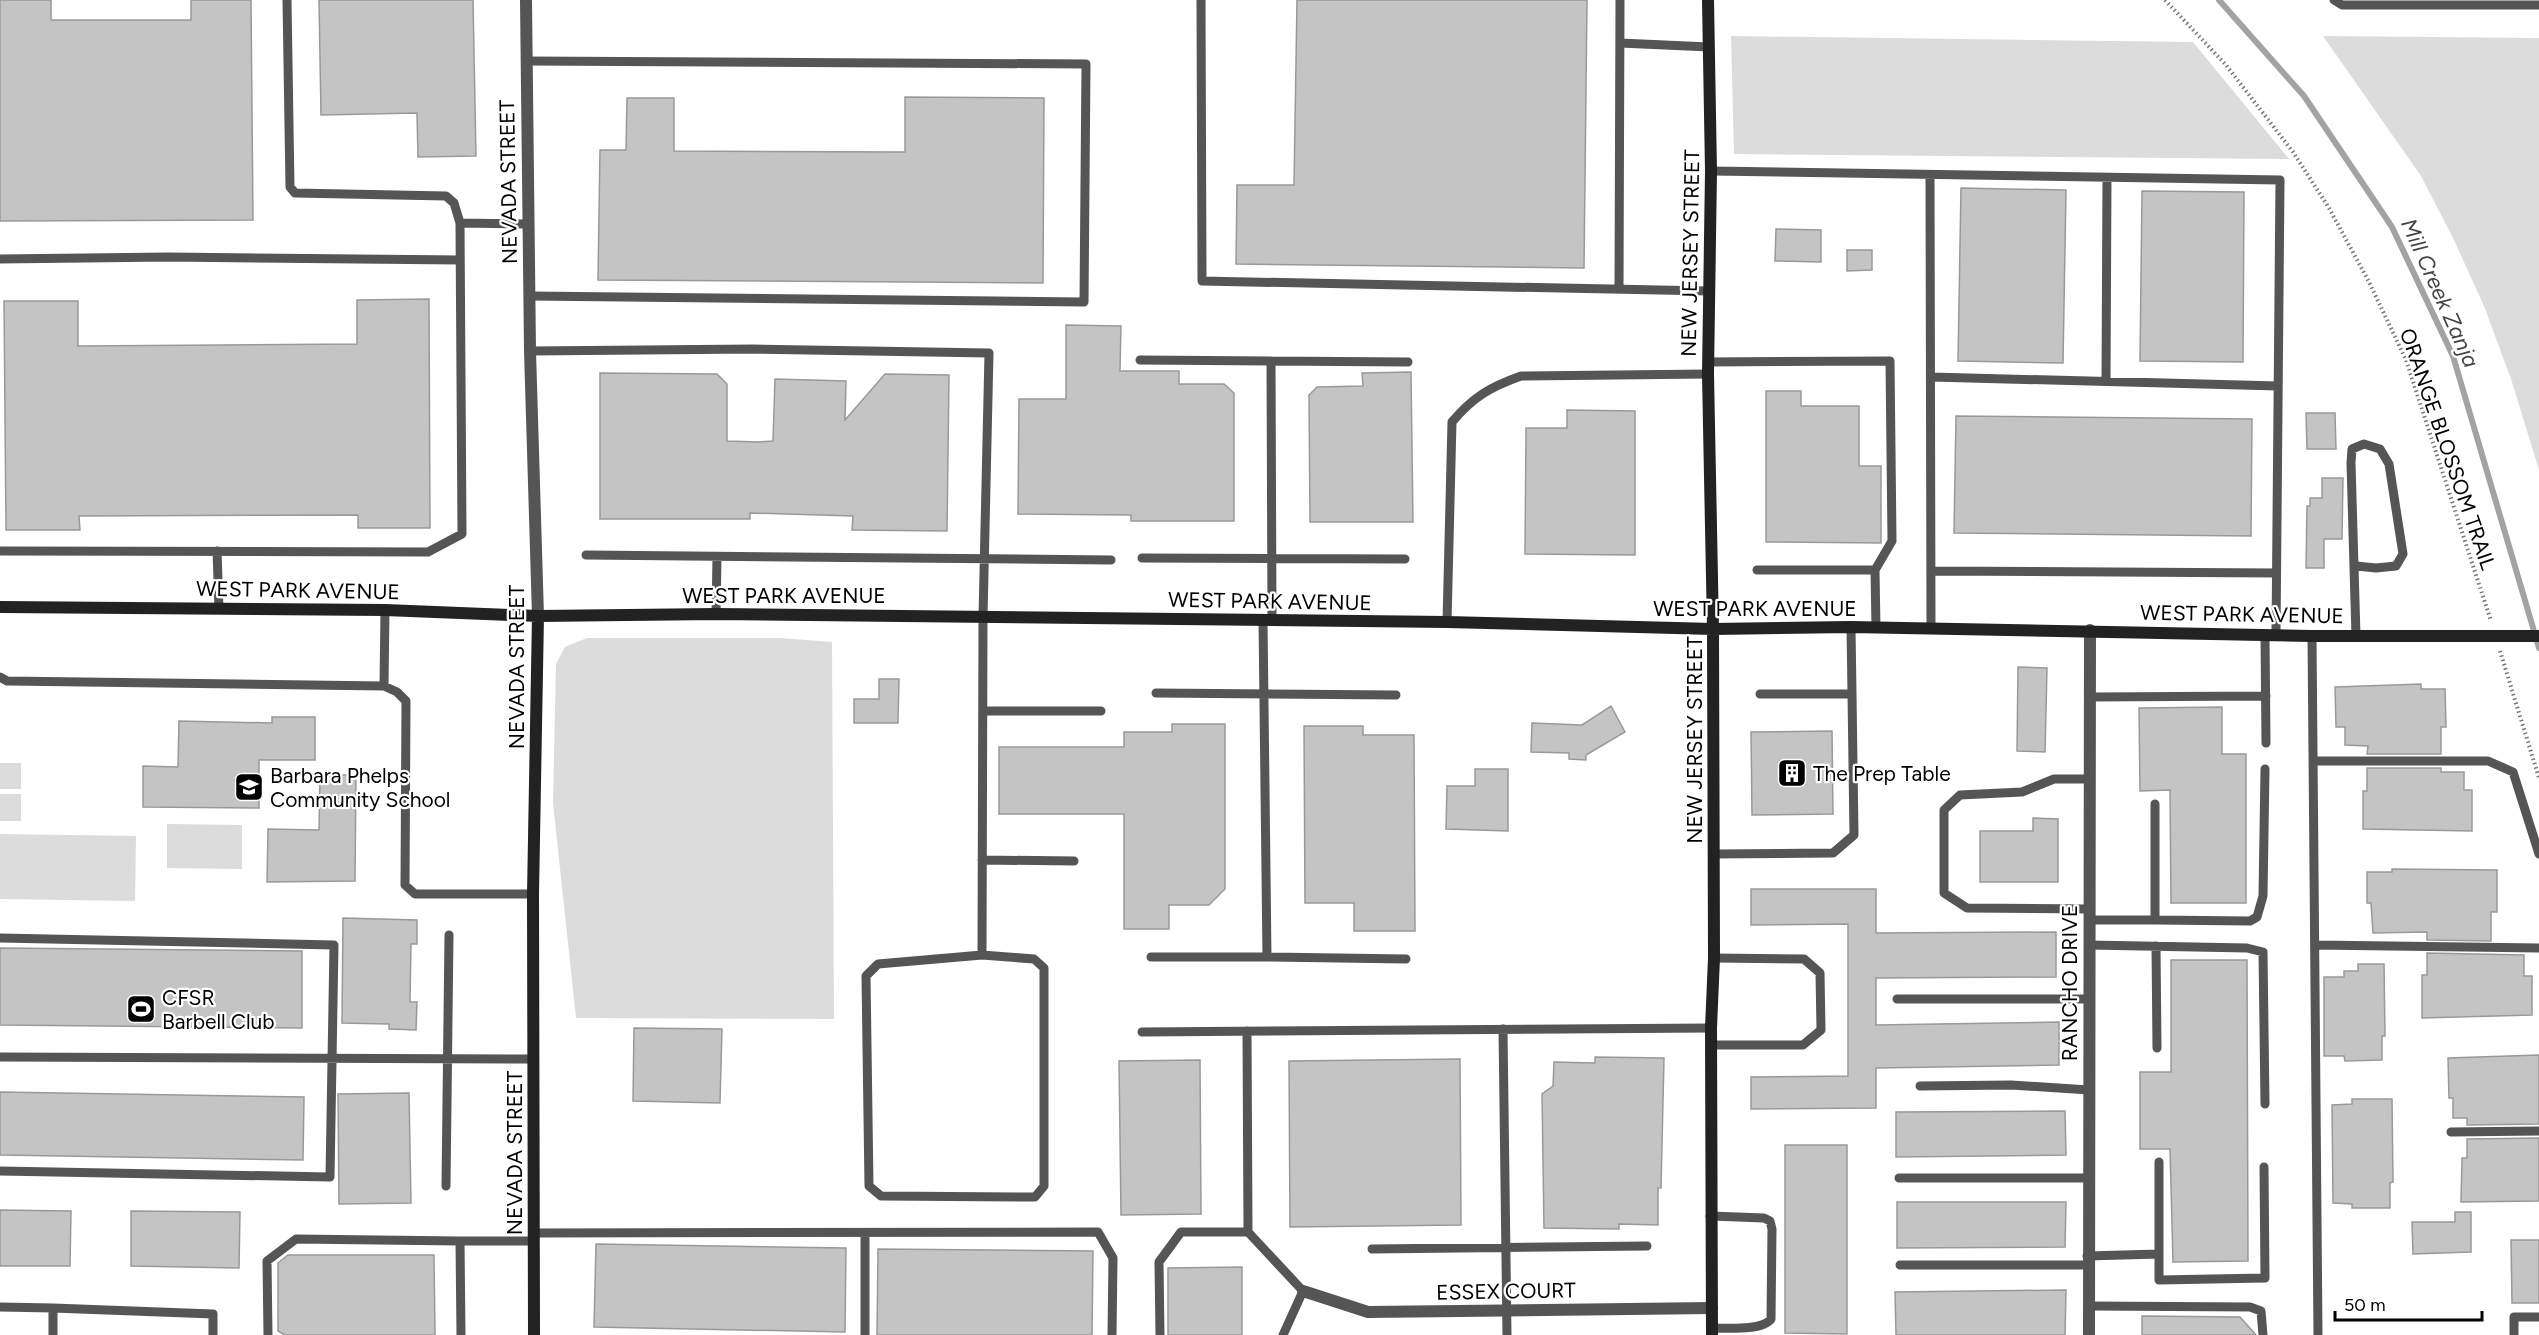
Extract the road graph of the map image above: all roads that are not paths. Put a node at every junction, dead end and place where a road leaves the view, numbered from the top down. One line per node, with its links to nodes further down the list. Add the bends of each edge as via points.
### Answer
1 (287, 0): 15 (lane, via 290,187 295,193 319,195 446,196 454,203)
2 (526, 0): 11 (street, NEVADA STREET)
3 (1201, 0): 19 (lane, via 1202,281)
4 (1620, 0): 9 (lane)
5 (1708, 0): 10 (street, NEW JERSEY STREET)
6 (2334, 0): 7 (lane, via 2342,5)
7 (2403, 2): 8 (lane)
8 (2539, 5)
9 (1620, 43): 10 (lane); 19 (lane)
10 (1709, 47): 12 (street, NEW JERSEY STREET)
11 (527, 62): 16 (street, NEVADA STREET); 21 (lane, via 1086,64 1084,302)
12 (1711, 171): 13 (lane); 20 (street, NEW JERSEY STREET)
13 (1930, 175): 14 (lane); 27 (lane)
14 (2107, 178): 28 (lane); 29 (lane, via 2280,180)
15 (460, 223): 16 (lane); 18 (lane)
16 (528, 224): 21 (street, NEVADA STREET)
17 (0, 259): 18 (lane)
18 (460, 260): 31 (lane, via 462,534 428,552)
19 (1619, 290): 20 (lane)
20 (1709, 291): 26 (street, NEW JERSEY STREET)
21 (529, 296): 22 (street, NEVADA STREET)
22 (530, 351): 35 (lane, via 989,353); 48 (street, NEVADA STREET)
23 (1140, 360): 24 (lane)
24 (1271, 361): 25 (lane); 36 (lane)
25 (1408, 362)
26 (1708, 368): 41 (lane, via 1890,361 1892,541); 51 (lane, via 1521,376 1497,384 1470,401 1452,422); 55 (street, NEW JERSEY STREET)
27 (1931, 377): 28 (lane); 42 (lane)
28 (2106, 381): 29 (lane)
29 (2278, 386): 43 (lane)
30 (0, 551): 31 (lane)
31 (218, 551): 45 (lane)
32 (586, 555): 33 (lane)
33 (717, 557): 35 (lane); 47 (lane)
34 (1142, 558): 36 (lane)
35 (984, 559): 38 (lane); 49 (lane)
36 (1272, 559): 37 (lane); 50 (lane)
37 (1405, 559)
38 (1111, 560)
39 (2356, 566): 39 (lane, via 2351,463 2352,449 2364,444 2380,449 2389,464 2403,554 2396,567); 59 (lane)
40 (1757, 570): 41 (lane)
41 (1875, 570): 53 (lane)
42 (1931, 571): 43 (lane); 54 (lane)
43 (2276, 573): 57 (lane)
44 (0, 607): 45 (street, WEST PARK AVENUE)
45 (219, 609): 46 (street, WEST PARK AVENUE)
46 (385, 610): 48 (street, WEST PARK AVENUE); 62 (lane)
47 (716, 614): 48 (street, WEST PARK AVENUE); 49 (street, WEST PARK AVENUE)
48 (538, 615): 81 (street, NEVADA STREET)
49 (983, 617): 50 (street, WEST PARK AVENUE); 70 (lane)
50 (1268, 620): 51 (street, WEST PARK AVENUE); 67 (lane)
51 (1447, 622): 55 (street, WEST PARK AVENUE)
52 (1851, 627): 53 (street, WEST PARK AVENUE); 55 (street, WEST PARK AVENUE); 65 (lane)
53 (1876, 628): 54 (street, WEST PARK AVENUE)
54 (1931, 628): 56 (street, WEST PARK AVENUE)
55 (1713, 630): 77 (street, NEW JERSEY STREET)
56 (2090, 630): 57 (street, WEST PARK AVENUE); 69 (street, RANCHO DRIVE)
57 (2270, 635): 58 (street, WEST PARK AVENUE); 68 (lane)
58 (2312, 636): 59 (street, WEST PARK AVENUE); 73 (lane)
59 (2356, 636): 60 (street, WEST PARK AVENUE)
60 (2539, 636)
61 (0, 677): 62 (lane, via 7,681)
62 (384, 686): 81 (lane, via 406,701 405,885 414,894)
63 (1156, 693): 67 (lane)
64 (1760, 694): 65 (lane)
65 (1852, 694): 77 (lane, via 1854,835 1833,853)
66 (1396, 695): 67 (lane)
67 (1264, 696): 92 (lane)
68 (2266, 696): 69 (lane); 72 (lane)
69 (2090, 697): 75 (street, RANCHO DRIVE)
70 (984, 711): 71 (lane); 79 (lane)
71 (1101, 711)
72 (2266, 743)
73 (2313, 761): 78 (lane, via 2488,761 2513,772); 87 (lane)
74 (2265, 769): 83 (lane, via 2263,896 2258,917 2250,921)
75 (2089, 779): 82 (street, RANCHO DRIVE); 82 (lane, via 2054,779 2022,792 1960,795 1944,810 1944,893 1967,908)
76 (2155, 804): 83 (lane)
77 (1713, 854): 93 (street, NEW JERSEY STREET)
78 (2539, 854)
79 (982, 860): 80 (lane); 90 (lane)
80 (1074, 861)
81 (533, 894): 106 (street, NEVADA STREET)
82 (2089, 915): 83 (lane); 86 (street, RANCHO DRIVE)
83 (2155, 920)
84 (448, 935): 105 (lane)
85 (0, 938): 104 (lane, via 334,945)
86 (2089, 945): 88 (lane); 96 (street, RANCHO DRIVE)
87 (2314, 945): 89 (lane); 149 (lane)
88 (2156, 946): 102 (lane); 109 (lane, via 2247,948 2263,952)
89 (2539, 948)
90 (982, 955): 90 (lane, via 1034,959 1044,968 1044,1185 1035,1197 881,1196 869,1186 866,976 878,964)
91 (1151, 957): 92 (lane)
92 (1267, 957): 94 (lane)
93 (1714, 958): 97 (street, NEW JERSEY STREET); 101 (lane, via 1804,959 1820,973 1821,1030 1803,1045)
94 (1406, 959)
95 (1897, 999): 96 (lane)
96 (2089, 999): 108 (street, RANCHO DRIVE)
97 (1711, 1028): 98 (lane); 101 (street, NEW JERSEY STREET)
98 (1503, 1029): 99 (lane); 123 (lane)
99 (1247, 1031): 100 (lane); 119 (lane)
100 (1142, 1032)
101 (1711, 1045): 118 (street, NEW JERSEY STREET)
102 (2157, 1048)
103 (0, 1057): 104 (lane)
104 (332, 1059): 105 (lane); 114 (lane, via 330,1177)
105 (447, 1059): 106 (lane); 117 (lane)
106 (533, 1059): 121 (street, NEVADA STREET)
107 (1920, 1086): 108 (lane)
108 (2089, 1090): 116 (street, RANCHO DRIVE)
109 (2265, 1104)
110 (2539, 1131): 111 (lane)
111 (2451, 1132)
112 (2158, 1162): 126 (lane)
113 (2264, 1167): 126 (lane, via 2265,1278 2159,1280)
114 (0, 1171)
115 (1899, 1178): 116 (lane)
116 (2088, 1178): 127 (street, RANCHO DRIVE)
117 (446, 1186)
118 (1710, 1216): 133 (street, NEW JERSEY STREET); 137 (lane, via 1764,1218 1770,1221 1772,1229 1771,1319 1759,1326)
119 (1248, 1232): 129 (lane); 145 (lane, via 1180,1232 1160,1263)
120 (865, 1233): 121 (lane); 143 (lane); 144 (lane, via 1098,1232 1113,1258)
121 (534, 1237): 122 (lane); 142 (street, NEVADA STREET)
122 (460, 1241): 140 (lane, via 296,1239 267,1261); 141 (lane)
123 (1507, 1246): 124 (lane); 125 (lane); 134 (lane)
124 (1647, 1246)
125 (1372, 1250)
126 (2159, 1254): 127 (lane)
127 (2087, 1260): 128 (lane); 130 (street, RANCHO DRIVE)
128 (1900, 1265)
129 (1303, 1291): 134 (street, ESSEX COURT, via 1368,1312); 146 (lane)
130 (2089, 1306): 136 (lane, via 2250,1307 2261,1311); 148 (street, RANCHO DRIVE)
131 (0, 1307): 132 (lane)
132 (53, 1308): 138 (lane); 139 (lane, via 213,1314)
133 (1712, 1308): 134 (street, ESSEX COURT); 137 (street, NEW JERSEY STREET)
134 (1506, 1310): 147 (lane)
135 (2539, 1317): 150 (lane, via 2514,1317)
136 (2263, 1330)
137 (1712, 1332)
138 (53, 1335)
139 (213, 1335)
140 (268, 1335)
141 (461, 1335)
142 (534, 1335)
143 (865, 1335)
144 (1112, 1335)
145 (1160, 1335)
146 (1283, 1335)
147 (1507, 1335)
148 (2089, 1335)
149 (2318, 1335)
150 (2514, 1335)

